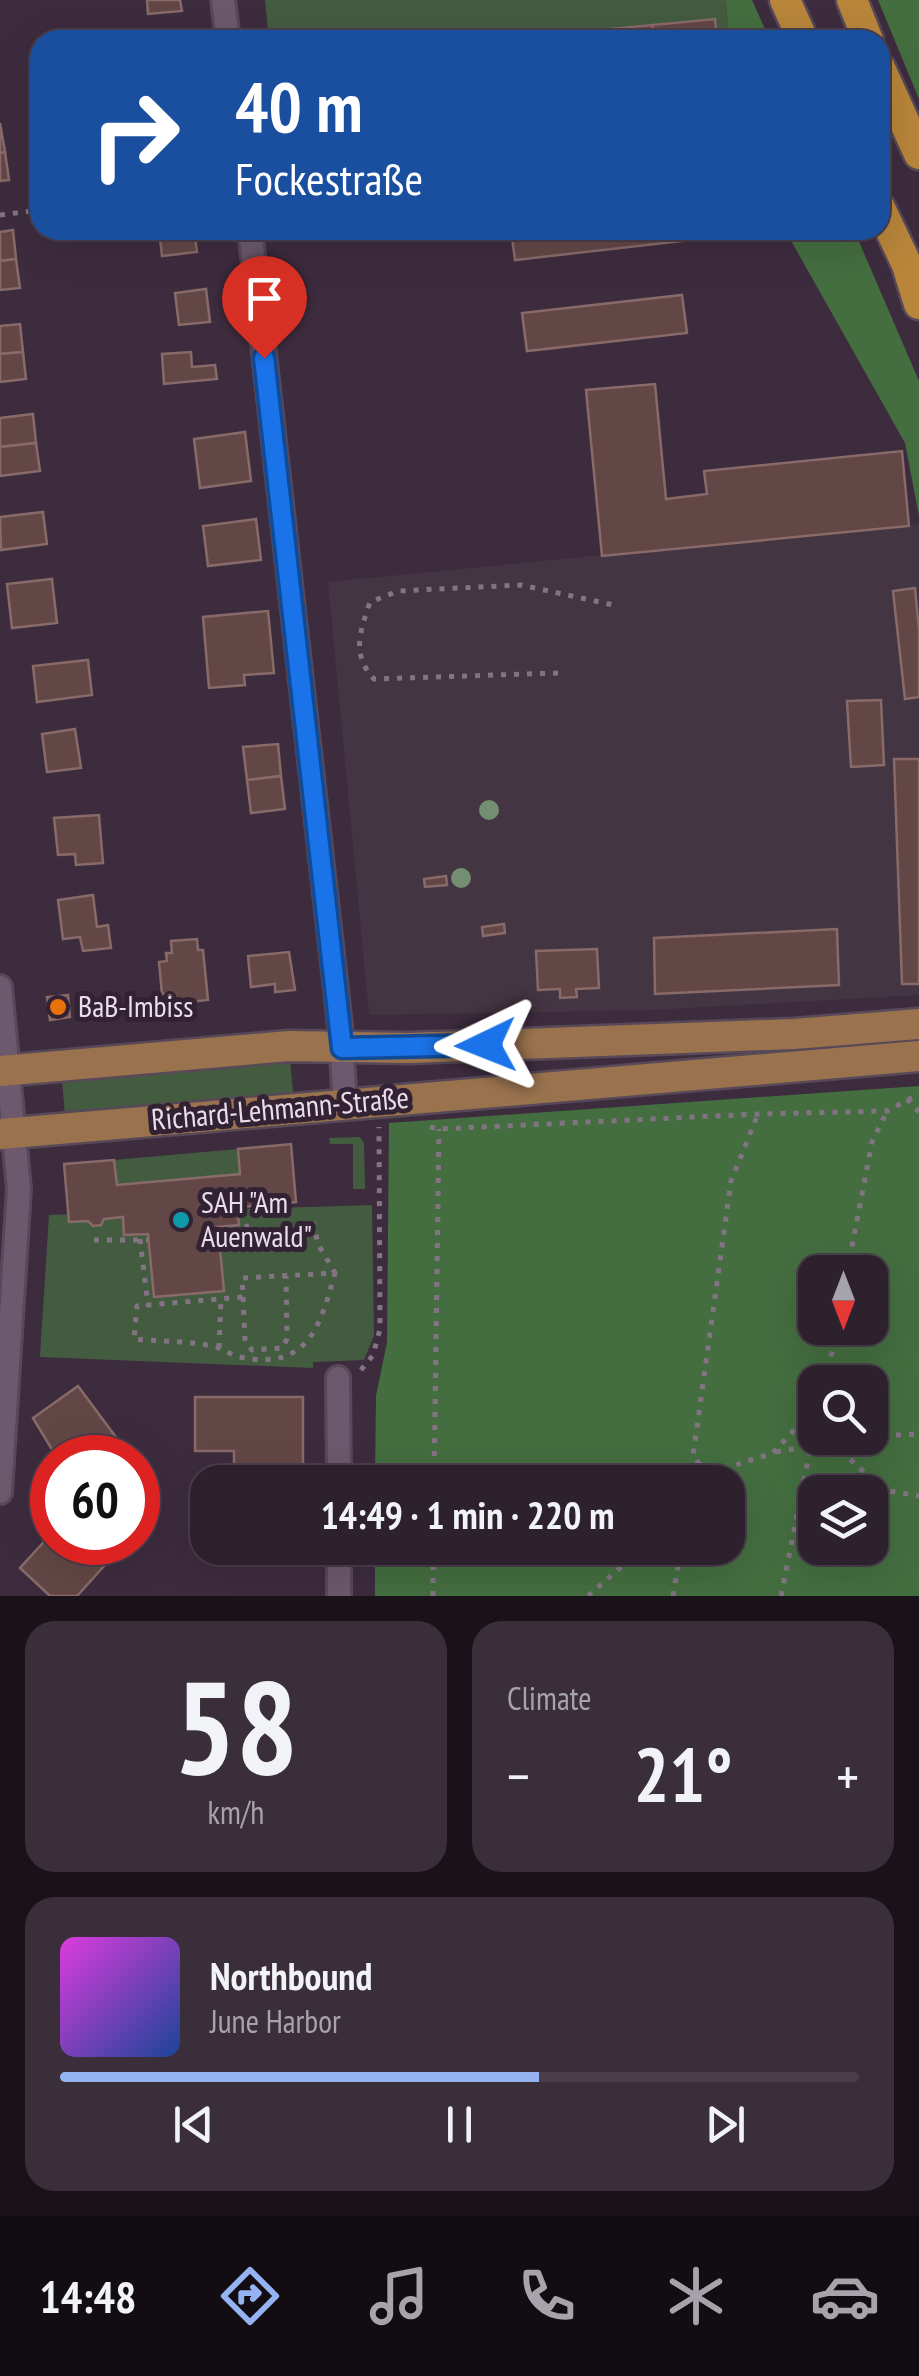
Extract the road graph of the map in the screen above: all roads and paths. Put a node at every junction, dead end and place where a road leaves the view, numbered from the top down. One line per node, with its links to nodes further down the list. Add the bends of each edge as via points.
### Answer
1 (223, 0): 4 (street)
2 (785, 0): 5 (highway)
3 (852, 0): 6 (highway)
4 (227, 30)
5 (798, 30)
6 (864, 30)
7 (890, 90): 8 (highway)
8 (919, 154)
9 (30, 211): 10 (path)
10 (0, 214)
11 (890, 229): 13 (highway)
12 (251, 240): 19 (street)
13 (913, 277): 14 (highway)
14 (919, 304)
15 (618, 606): 16 (path, via 521,585 398,592 370,602 360,633 361,664 374,679)
16 (558, 673)
17 (0, 987): 21 (street)
18 (919, 1024): 19 (main road, Richard-Lehmann-Straße)
19 (342, 1048): 21 (main road, Richard-Lehmann-Straße, via 289,1046); 24 (street)
20 (919, 1056): 24 (main road, Richard-Lehmann-Straße)
21 (4, 1071): 31 (street)
22 (919, 1094): 23 (path)
23 (907, 1098): 25 (path); 26 (path)
24 (345, 1104): 31 (main road, Richard-Lehmann-Straße)
25 (887, 1111): 27 (path); 36 (path, via 872,1142)
26 (919, 1112)
27 (758, 1114): 30 (path); 53 (path, via 731,1180 693,1456)
28 (379, 1123): 43 (path, via 380,1330 364,1370)
29 (420, 1124): 30 (path)
30 (439, 1129): 52 (path)
31 (6, 1133): 55 (street, via 19,1188)
32 (313, 1222): 37 (path)
33 (250, 1226): 34 (path)
34 (218, 1231)
35 (94, 1240): 41 (path, via 144,1240)
36 (850, 1255)
37 (335, 1274): 38 (path); 42 (path, via 321,1324 306,1345 264,1360)
38 (286, 1276): 39 (path, via 242,1278); 39 (path, via 288,1339 282,1348 252,1350 245,1341)
39 (243, 1297): 40 (path)
40 (221, 1299): 41 (path); 42 (path)
41 (148, 1305): 42 (path, via 137,1306 134,1340)
42 (218, 1348)
43 (338, 1378): 51 (street)
44 (798, 1426): 48 (path)
45 (919, 1434): 46 (path)
46 (888, 1435)
47 (798, 1447): 48 (path)
48 (773, 1453): 54 (path)
49 (807, 1455): 65 (path)
50 (845, 1455): 56 (path, via 884,1490)
51 (339, 1465)
52 (434, 1465)
53 (700, 1465)
54 (736, 1465)
55 (0, 1492)
56 (919, 1496)
57 (339, 1565): 61 (street)
58 (434, 1565): 62 (path)
59 (624, 1565): 63 (path)
60 (679, 1565): 64 (path)
61 (340, 1596)
62 (433, 1596)
63 (588, 1596)
64 (674, 1596)
65 (781, 1596)

